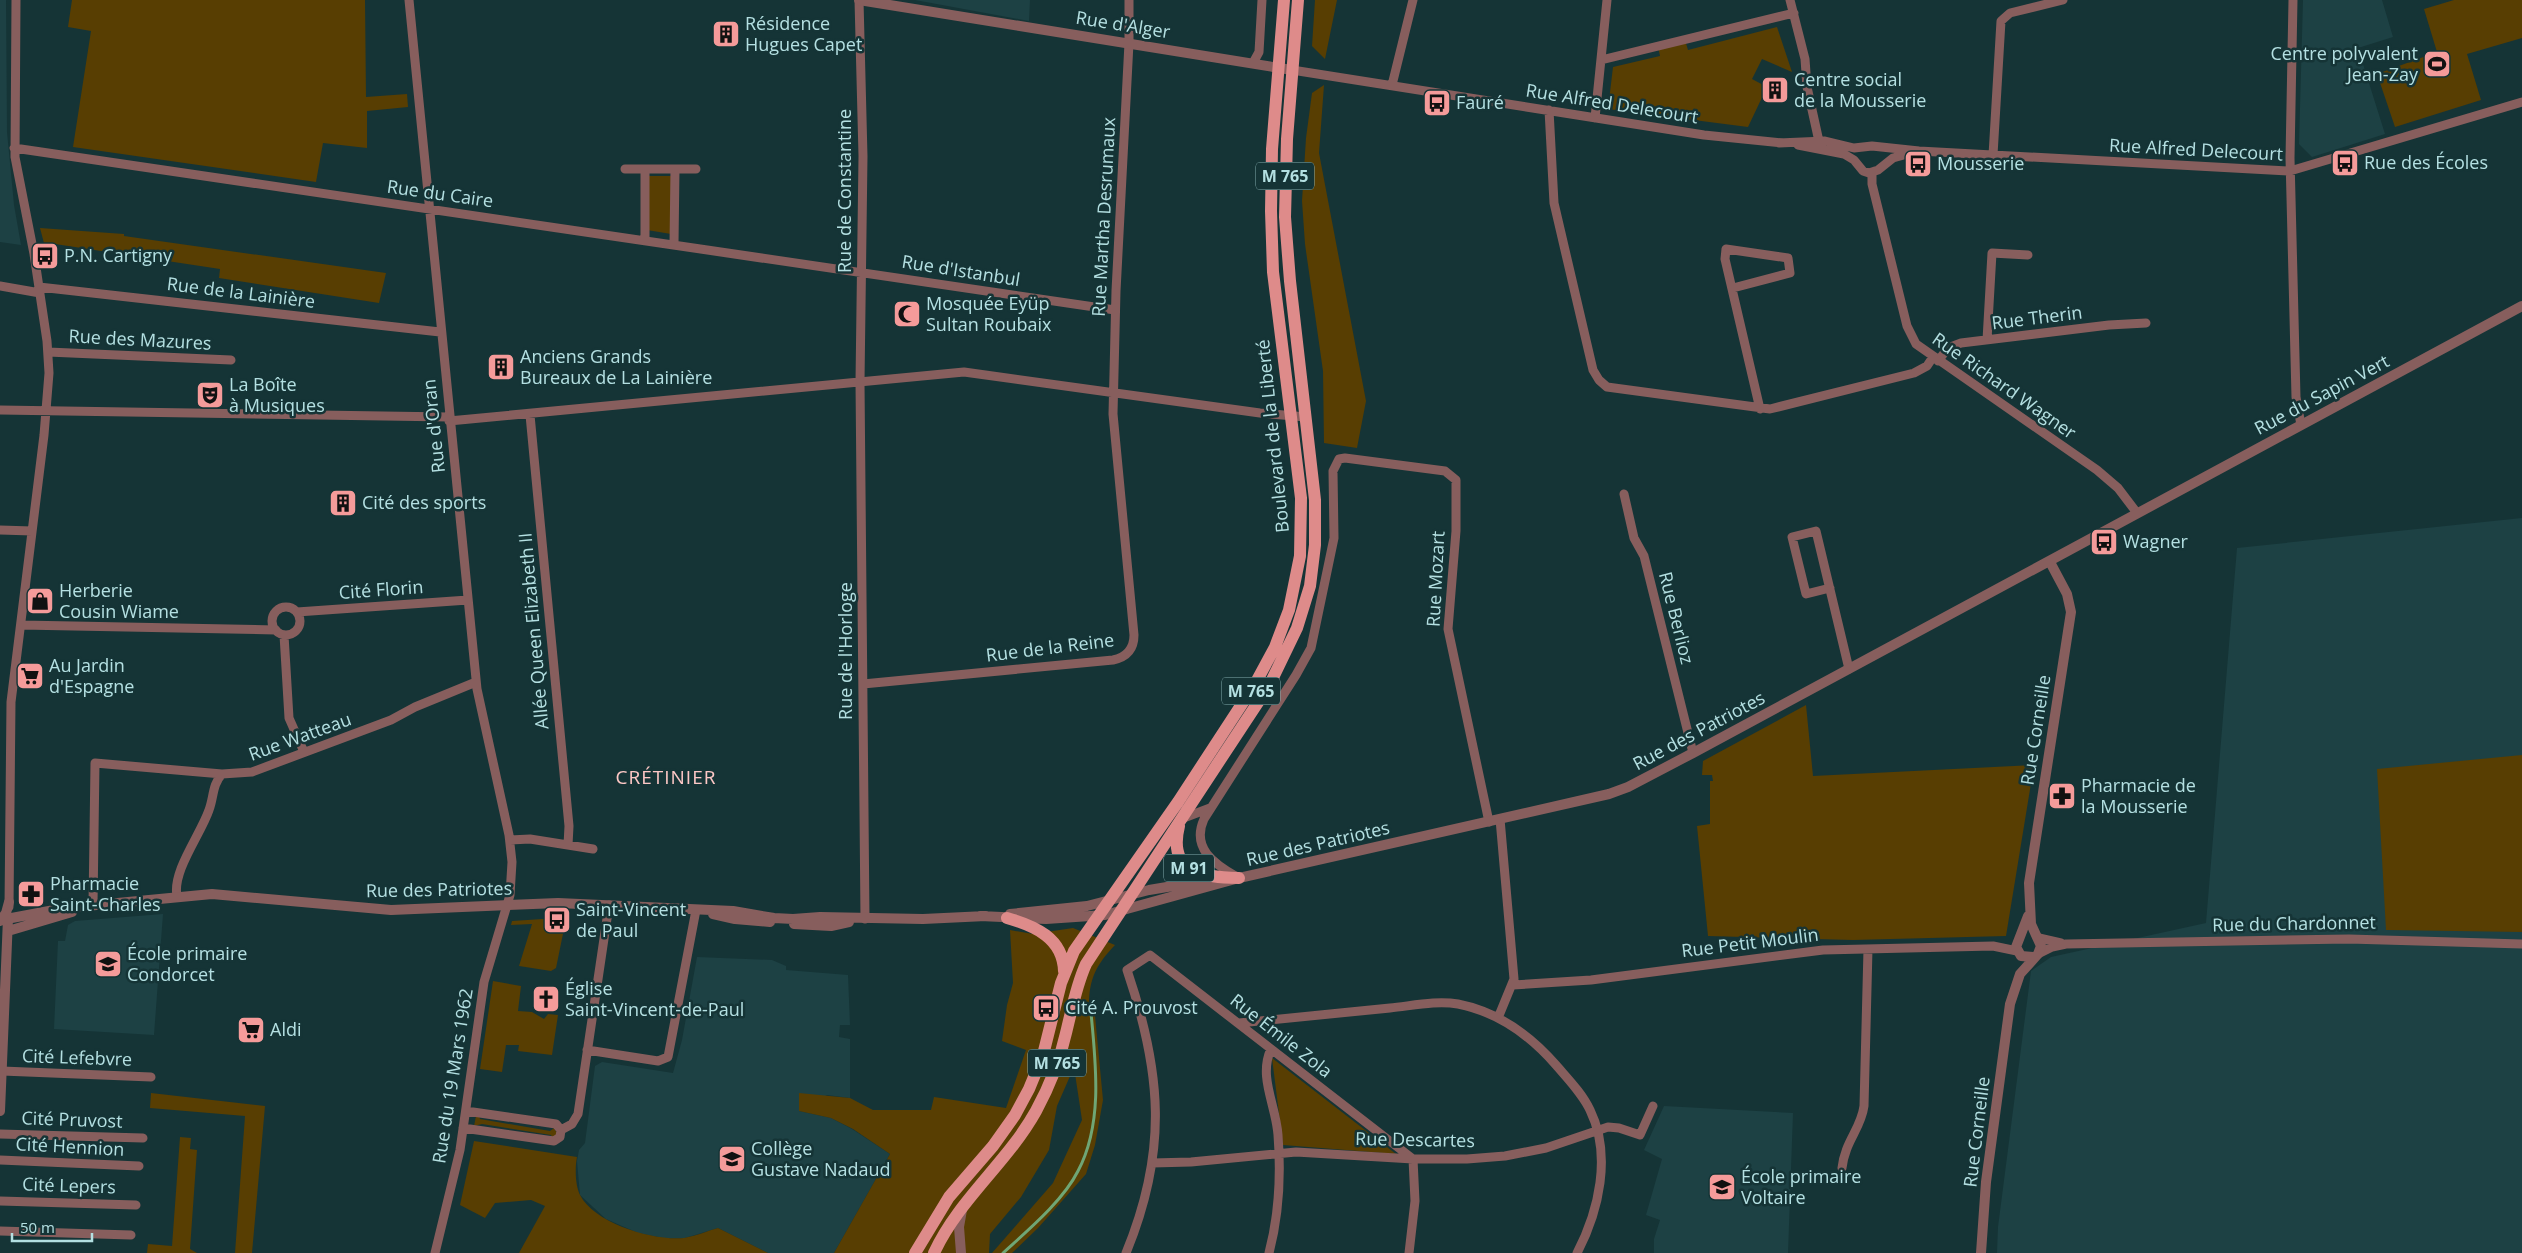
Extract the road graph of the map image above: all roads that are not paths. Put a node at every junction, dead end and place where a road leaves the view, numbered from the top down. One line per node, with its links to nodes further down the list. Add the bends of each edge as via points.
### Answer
1 (16, 0): 26 (street)
2 (409, 0): 37 (street, Rue d'Oran)
3 (859, 0): 14 (street, Rue d'Alger); 41 (street, Rue de Constantine)
4 (1129, 0): 14 (street, Rue Martha Desrumaux)
5 (1262, 0): 16 (street, via 1259,52)
6 (1284, 0): 17 (main road, M 765)
7 (1298, 0): 18 (main road, M 765)
8 (1414, 0): 19 (street)
9 (1607, 0): 15 (street)
10 (1790, 0): 13 (street)
11 (2062, 0): 28 (street, via 2010,13 2001,21)
12 (2293, 0): 35 (street)
13 (1794, 13): 15 (street); 23 (street)
14 (1129, 43): 16 (street, Rue d'Alger); 46 (street, Rue Martha Desrumaux)
15 (1601, 60): 22 (street)
16 (1254, 63): 17 (street, Rue d'Alger)
17 (1278, 68): 18 (street, Rue d'Alger); 59 (main road, Boulevard de la Liberté / M 765, via 1272,172 1273,272)
18 (1292, 70): 19 (street, Rue Alfred Delecourt); 60 (main road, Boulevard de la Liberté / M 765, via 1285,217)
19 (1392, 85): 21 (street, Rue Alfred Delecourt)
20 (2522, 102): 35 (street, Rue Alfred Delecourt)
21 (1549, 110): 22 (street, Rue Alfred Delecourt); 55 (street, Rue Therin, via 1554,203 1596,376 1613,389)
22 (1595, 118): 23 (street, Rue Alfred Delecourt, via 1704,136)
23 (1820, 144): 24 (street, Rue Alfred Delecourt); 29 (street, Rue Alfred Delecourt)
24 (1865, 147): 25 (street); 29 (street, via 1858,153)
25 (1876, 147): 27 (street, Rue Alfred Delecourt); 30 (street, via 1883,155)
26 (14, 148): 37 (street, Rue du Caire); 44 (street)
27 (1919, 151): 28 (street, Rue Alfred Delecourt); 30 (street, Rue Alfred Delecourt, via 1892,158)
28 (1993, 155): 35 (street, Rue Alfred Delecourt)
29 (1858, 164): 36 (street)
30 (1882, 166): 36 (street)
31 (625, 169): 32 (street)
32 (645, 169): 33 (street); 38 (street)
33 (675, 169): 34 (street); 39 (street)
34 (696, 169)
35 (2290, 171): 62 (street, via 2296,397)
36 (1872, 173): 51 (street, Rue Richard Wagner, via 1874,195 1907,326 1916,344)
37 (428, 208): 38 (street, Rue du Caire); 48 (street, Rue d'Oran)
38 (645, 240): 39 (street, Rue du Caire)
39 (674, 244): 41 (street, Rue du Caire)
40 (2028, 255): 49 (street, via 1992,253)
41 (862, 272): 46 (street, Rue d'Istanbul); 53 (street, Rue de Constantine)
42 (0, 286): 44 (street, Rue de la Lainière)
43 (1733, 288): 43 (street, via 1725,259 1726,249 1788,258 1790,273); 55 (street)
44 (39, 290): 48 (street, Rue de la Lainière); 50 (street)
45 (2522, 306): 62 (street, Rue du Sapin Vert / M 91)
46 (1115, 310): 54 (street, Rue Martha Desrumaux)
47 (2146, 323): 49 (street, Rue Therin)
48 (440, 332): 61 (street, Rue d'Oran)
49 (1987, 340): 51 (street, Rue Therin, via 1955,345)
50 (48, 352): 52 (street, Rue des Mazures); 57 (street)
51 (1936, 359): 55 (street, Rue Therin, via 1914,374 1782,407); 64 (street, Rue Richard Wagner, via 2097,470 2118,488)
52 (231, 360)
53 (860, 382): 54 (street, via 968,372); 58 (street); 76 (street, Rue de l'Horloge)
54 (1113, 392): 59 (street); 76 (street, Rue de la Reine, via 1134,639 1129,652 1113,660)
55 (1760, 409)
56 (0, 410): 57 (street)
57 (46, 412): 61 (street); 66 (street)
58 (530, 415): 61 (street); 87 (street, Allée Queen Elizabeth II, via 569,826)
59 (1291, 416): 60 (street); 93 (main road, Boulevard de la Liberté / M 765, via 1301,498 1302,537 1295,588 1282,629 1266,665 1235,716)
60 (1306, 417): 84 (main road, Boulevard de la Liberté / M 765, via 1316,519 1313,566 1304,607 1278,670)
61 (449, 419): 69 (street, Rue d'Oran)
62 (2301, 425): 64 (street, Rue du Sapin Vert / M 91)
63 (1624, 494): 80 (street, Rue Berlioz, via 1634,538 1644,556)
64 (2137, 513): 67 (street, Rue des Patriotes / M 91)
65 (0, 530): 66 (street)
66 (32, 530): 71 (street)
67 (2050, 562): 74 (street, Rue des Patriotes / M 91); 97 (street, Rue Corneille, via 2065,589 2071,612 2030,871)
68 (1830, 588): 68 (street, via 1816,531 1792,538 1806,594); 74 (street)
69 (468, 600): 70 (street, Cité Florin); 75 (street, Rue d'Oran)
70 (297, 612): 72 (street, via 286,607 277,610 272,618); 73 (street, via 299,626 292,634)
71 (21, 624): 72 (street); 78 (street)
72 (276, 630): 73 (street)
73 (284, 635): 79 (street, via 290,718)
74 (1849, 669): 80 (street, Rue des Patriotes / M 91)
75 (476, 682): 79 (street, Rue Watteau, via 391,720); 86 (street, Rue d'Oran)
76 (863, 684): 104 (street, Rue de l'Horloge)
77 (0, 702): 78 (street)
78 (11, 702): 82 (street)
79 (304, 752): 81 (street, Rue Watteau, via 252,772)
80 (1693, 753): 85 (street, Rue des Patriotes / M 91, via 1609,794)
81 (222, 774): 91 (street, via 215,783 209,812 177,879); 94 (street, Rue Watteau, via 95,763)
82 (5, 790): 92 (street)
83 (1211, 808): 84 (street); 85 (street, Rue Mozart, via 1311,648 1334,538 1333,471 1339,459 1345,458 1445,471 1456,480 1456,531 1448,629); 89 (street, via 1200,830 1202,848 1215,864)
84 (1181, 819): 89 (main road, M 91, via 1177,841 1184,863 1204,876); 90 (main road, Boulevard de la Liberté / M 765)
85 (1494, 821): 89 (street, Rue des Patriotes / M 91); 115 (street, via 1514,971)
86 (510, 840): 87 (street, via 530,839); 95 (street, Rue d'Oran, via 512,880)
87 (568, 845): 88 (street)
88 (593, 849)
89 (1239, 878): 90 (street, Rue des Patriotes / M 91, via 1188,882); 99 (street, Rue des Patriotes / M 91)
90 (1131, 894): 93 (street, Rue des Patriotes / M 91); 99 (main road, M 765)
91 (177, 896): 94 (street, Rue des Patriotes / M 91); 95 (street, Rue des Patriotes / M 91, via 237,894 391,910)
92 (9, 902): 103 (street)
93 (1107, 902): 99 (street); 100 (street, Rue des Patriotes / M 91); 101 (main road, M 765)
94 (93, 905): 103 (street, Rue des Patriotes / M 91); 105 (street, Rue des Patriotes / M 91)
95 (508, 905): 96 (street, Rue des Patriotes / M 91); 125 (street, Rue du 19 Mars 1962, via 484,982)
96 (609, 905): 98 (street, Rue des Patriotes / M 91); 120 (street)
97 (2029, 907): 106 (street, Rue Corneille, via 2027,922); 107 (street, Rue Corneille)
98 (696, 910): 104 (street, Rue des Patriotes / M 91, via 749,912 785,919); 120 (street, via 668,1057 658,1061)
99 (1119, 911): 101 (street, Rue des Patriotes / M 91); 137 (main road, M 765, via 1082,973 1061,1051 1036,1111 1012,1147)
100 (980, 916): 102 (street, Rue des Patriotes / M 91); 104 (street, Rue des Patriotes / M 91)
101 (1096, 917): 102 (street, Rue des Patriotes / M 91); 114 (main road, M 765, via 1074,951)
102 (1007, 918): 114 (main road, M 91, via 1034,927 1053,941 1062,955)
103 (3, 919): 105 (street)
104 (865, 920)
105 (4, 932): 121 (street, via 7,953)
106 (2019, 937): 107 (street, via 2028,933); 110 (street, Rue Petit Moulin); 112 (street)
107 (2037, 937): 108 (street, Rue du Chardonnet); 113 (street, via 2041,946)
108 (2066, 944): 109 (street, Rue du Chardonnet, via 2349,939); 113 (street, Rue du Chardonnet)
109 (2522, 944)
110 (1992, 946): 111 (street, Rue Petit Moulin); 112 (street, Rue Petit Moulin)
111 (1868, 949): 115 (street, Rue Petit Moulin, via 1808,952 1591,980); 136 (street, via 1864,1106 1845,1149)
112 (2018, 952): 113 (street, via 2025,958); 116 (street, Rue Corneille)
113 (2035, 956): 116 (street, Rue Corneille, via 2023,969)
114 (1064, 976): 143 (main road, M 765, via 1048,1040 1029,1089 993,1146 948,1197)
115 (1513, 985): 117 (street)
116 (2015, 986): 150 (street, Rue Corneille, via 1989,1158)
117 (1498, 1018): 118 (street, via 1469,1007 1446,1003); 128 (street, via 1525,1034 1546,1054 1586,1103)
118 (1238, 1023): 119 (street, Rue Émile Zola); 134 (street, Rue Émile Zola, via 1150,955 1127,970 1144,1022 1151,1058 1156,1106)
119 (1271, 1049): 131 (street, via 1265,1068 1276,1118); 132 (street, Rue Émile Zola)
120 (588, 1050): 127 (street, via 578,1114 572,1124)
121 (2, 1071): 122 (street, Cité Lefebvre); 124 (street)
122 (151, 1077)
123 (1652, 1106): 128 (street, Rue Descartes, via 1640,1135 1614,1127)
124 (0, 1110)
125 (466, 1111): 126 (street, Rue du 19 Mars 1962); 127 (street, via 556,1124)
126 (463, 1128): 127 (street, via 554,1141 560,1137); 142 (street, Rue du 19 Mars 1962, via 444,1225)
127 (561, 1130)
128 (1596, 1131): 132 (street, Rue Descartes, via 1560,1144 1504,1156); 149 (street, via 1599,1195)
129 (0, 1134): 130 (street, Cité Pruvost)
130 (143, 1138)
131 (1279, 1153): 132 (street, Rue Descartes); 134 (street, Rue Descartes, via 1191,1162); 147 (street, via 1278,1199)
132 (1413, 1159): 148 (street, via 1415,1201)
133 (0, 1160): 135 (street, Cité Hennion)
134 (1152, 1162): 146 (street, via 1140,1218)
135 (139, 1166)
136 (1842, 1168)
137 (967, 1199): 144 (main road, M 765); 145 (street, via 959,1227)
138 (0, 1201): 139 (street, Cité Lepers)
139 (136, 1205)
140 (0, 1231): 141 (street)
141 (131, 1235)
142 (435, 1253)
143 (915, 1253)
144 (934, 1253)
145 (961, 1253)
146 (1126, 1253)
147 (1269, 1253)
148 (1409, 1253)
149 (1577, 1253)
150 (1982, 1253)

